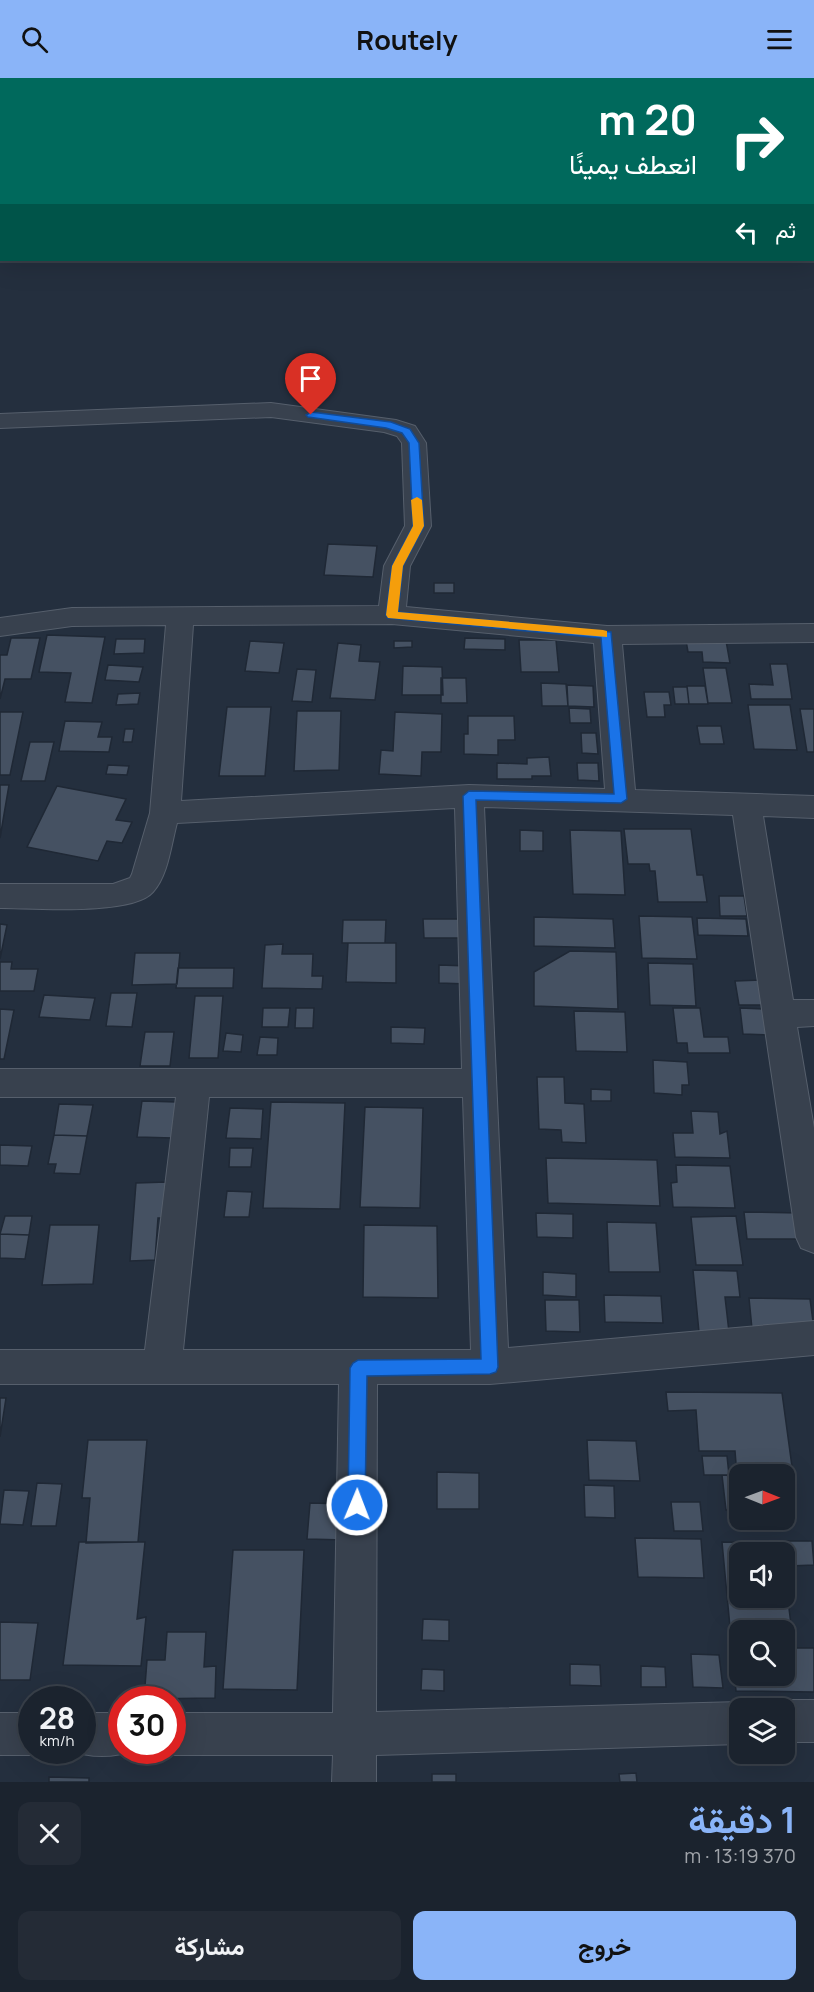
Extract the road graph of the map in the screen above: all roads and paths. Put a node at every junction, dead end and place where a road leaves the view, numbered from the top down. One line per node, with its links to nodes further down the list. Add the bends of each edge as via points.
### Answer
1 (0, 421): 2 (street, via 271,410 387,425 406,431 414,443 418,526 398,566)
2 (392, 615): 3 (street); 6 (street)
3 (180, 616): 4 (street, via 72,617); 11 (street)
4 (0, 627)
5 (814, 633): 6 (street)
6 (607, 635): 8 (street)
7 (469, 796): 8 (street); 11 (street); 17 (street)
8 (621, 799): 9 (street)
9 (746, 804): 10 (street); 14 (street)
10 (814, 807)
11 (165, 813): 12 (street, via 147,877 130,892 115,896)
12 (0, 896)
13 (814, 1013): 14 (street)
14 (778, 1014): 18 (street)
15 (0, 1083): 16 (street)
16 (194, 1083): 17 (street); 22 (street)
17 (479, 1083): 21 (street)
18 (814, 1237)
19 (814, 1338): 21 (street)
20 (0, 1367): 22 (street)
21 (490, 1367): 23 (street)
22 (162, 1368): 23 (street)
23 (358, 1368): 30 (street)
24 (795, 1721): 25 (street)
25 (814, 1721)
26 (729, 1723): 30 (street)
27 (0, 1734): 28 (street)
28 (18, 1734)
29 (186, 1734): 30 (street)
30 (353, 1734): 31 (street)
31 (354, 1782)

